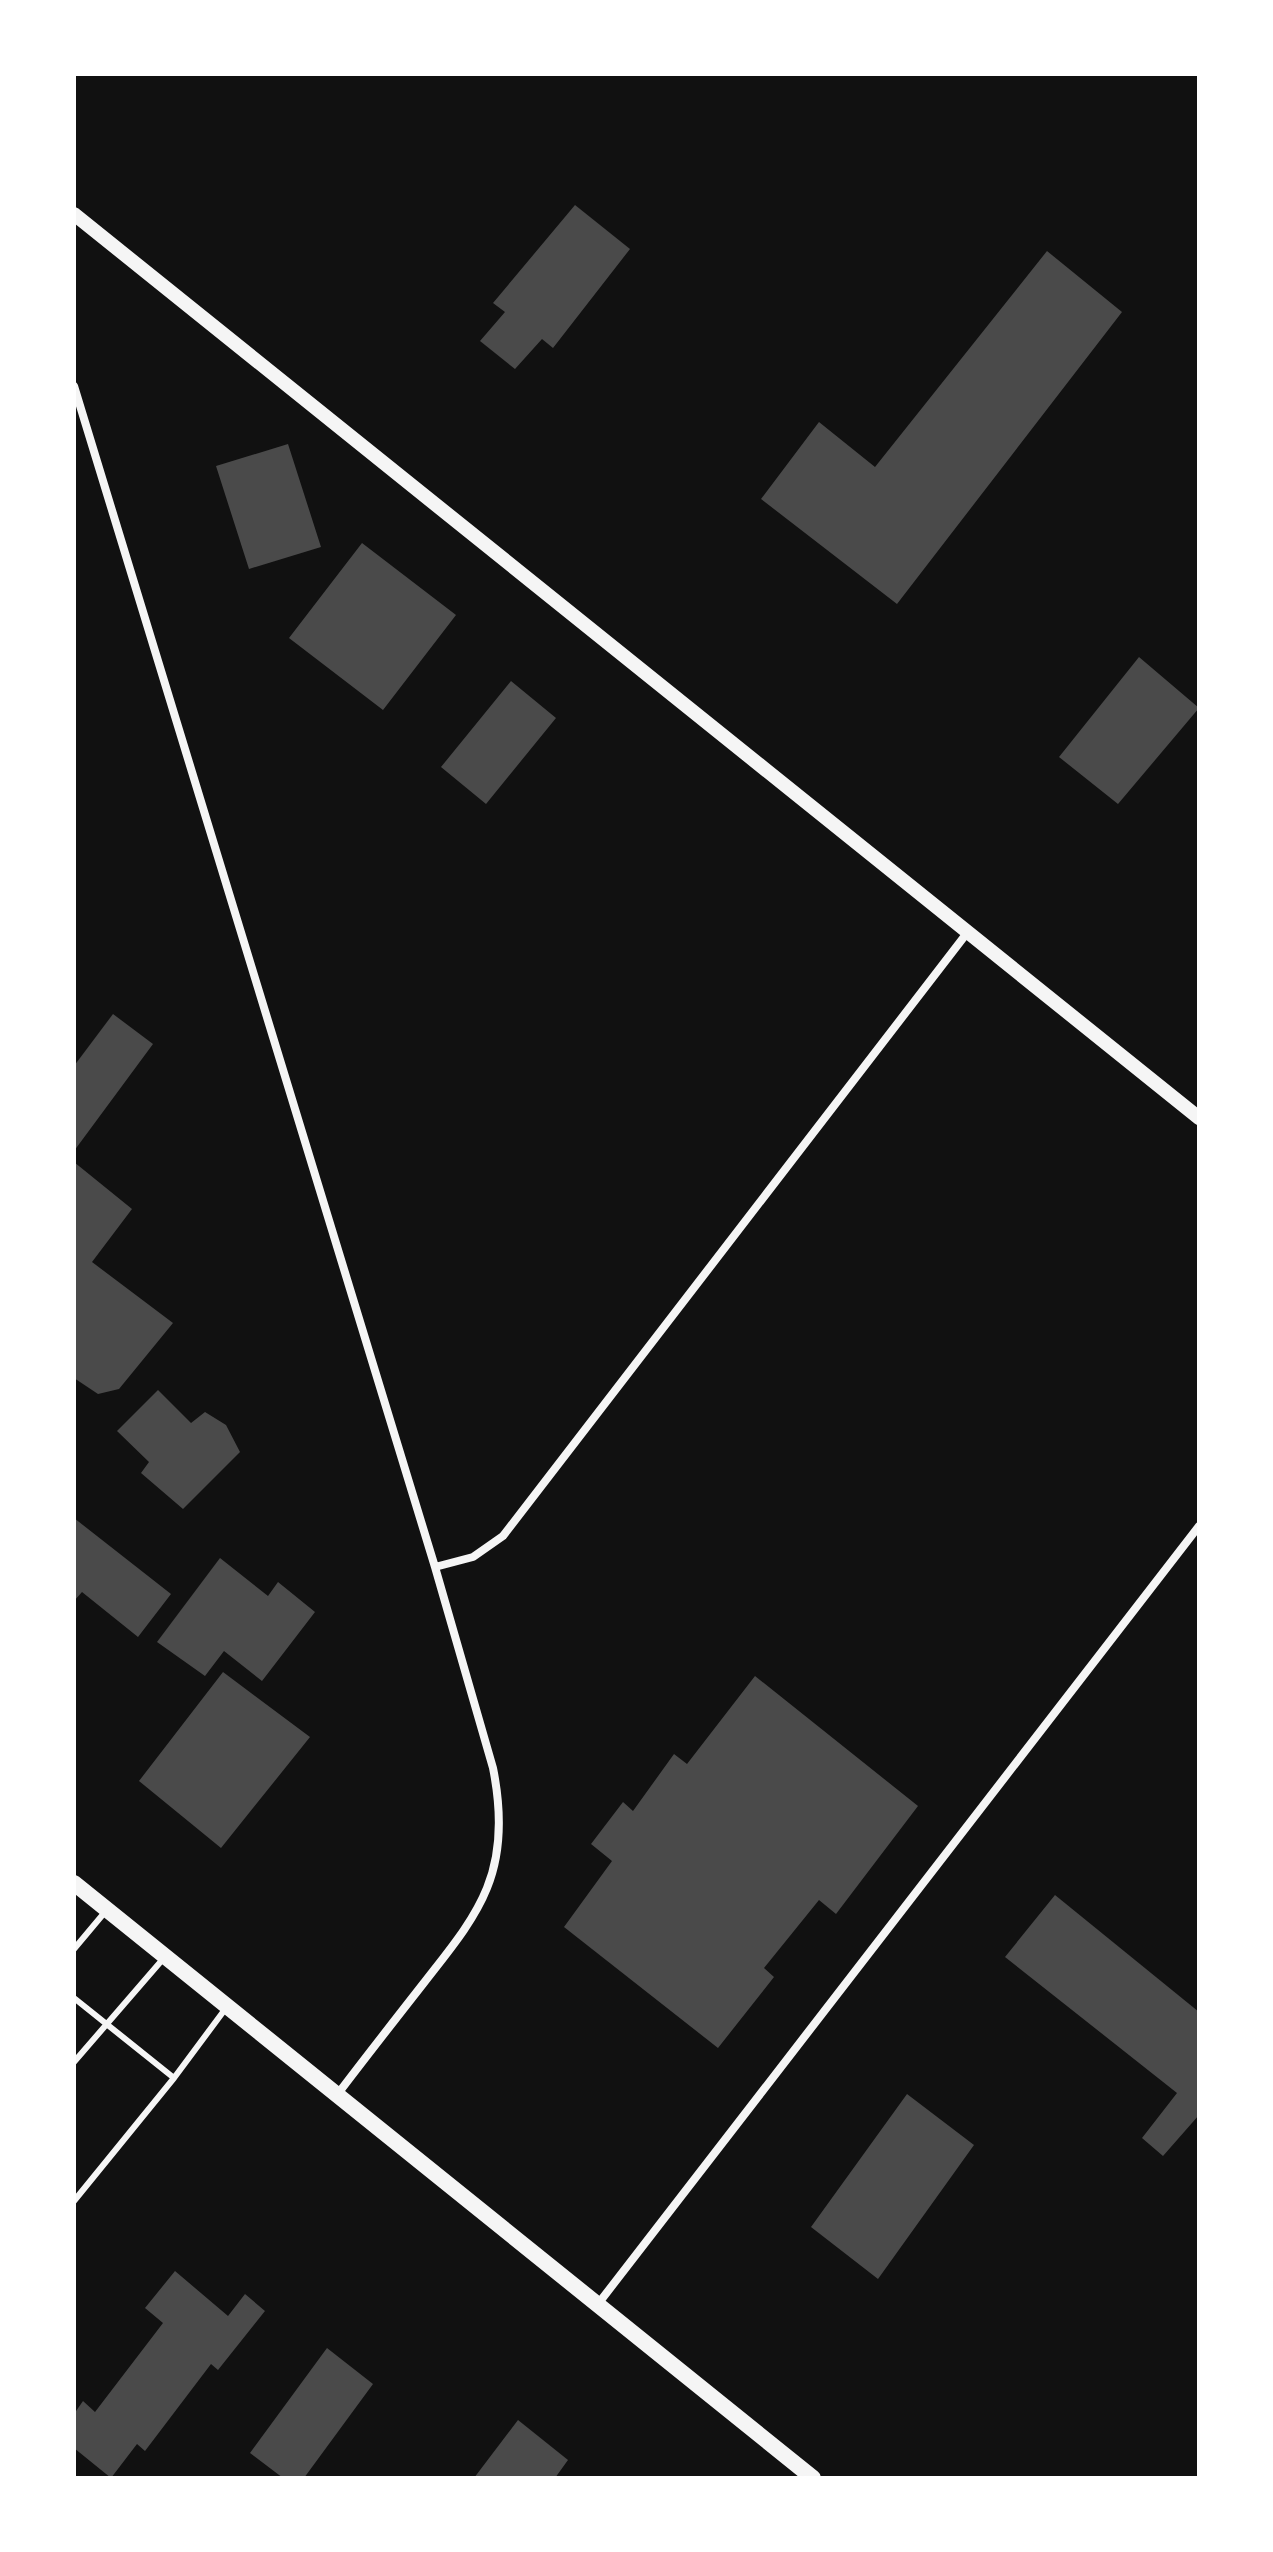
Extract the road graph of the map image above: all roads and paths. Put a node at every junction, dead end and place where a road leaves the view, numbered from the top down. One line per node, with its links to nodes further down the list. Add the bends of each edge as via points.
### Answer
1 (74, 214): 3 (street)
2 (74, 386): 6 (street)
3 (967, 933): 4 (street); 6 (street, via 503,1536 473,1557)
4 (1199, 1118)
5 (1199, 1526): 18 (street)
6 (435, 1567): 16 (street, via 493,1768 499,1842 488,1886 467,1925)
7 (74, 1883): 8 (main road)
8 (107, 1910): 9 (lane); 10 (main road)
9 (74, 1949)
10 (165, 1957): 12 (main road); 13 (lane)
11 (74, 1998): 13 (lane)
12 (226, 2008): 15 (lane); 16 (main road)
13 (107, 2025): 14 (lane); 15 (lane)
14 (74, 2062)
15 (174, 2078): 17 (lane)
16 (337, 2095): 18 (main road)
17 (74, 2201)
18 (598, 2304): 19 (main road)
19 (813, 2478)

